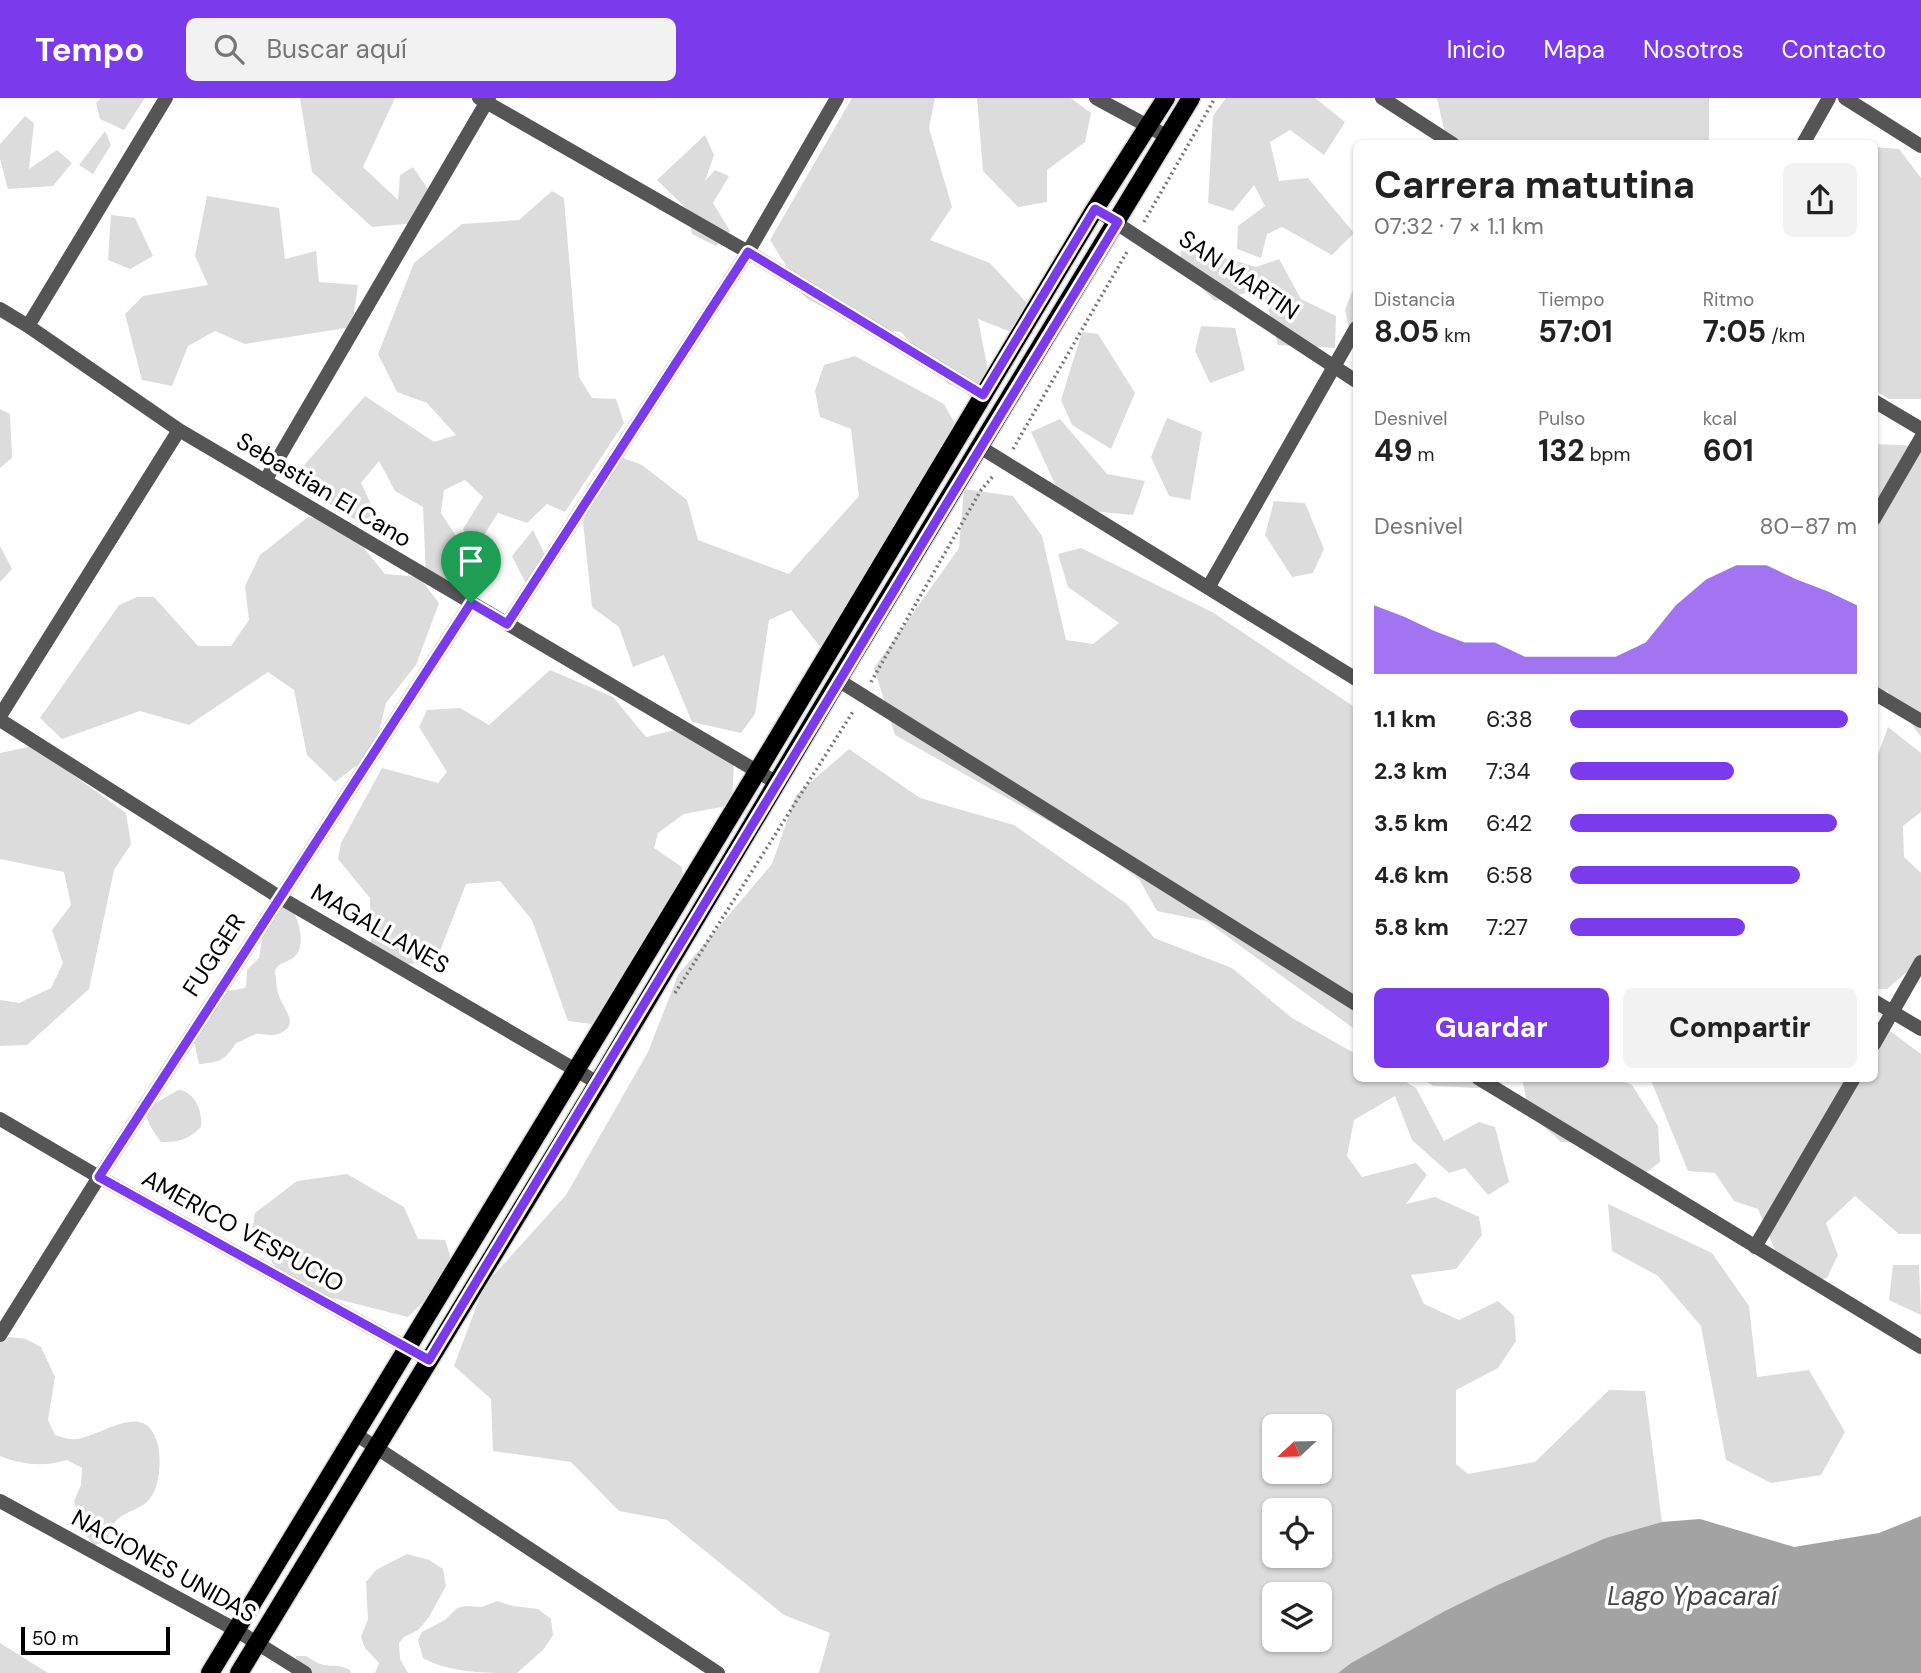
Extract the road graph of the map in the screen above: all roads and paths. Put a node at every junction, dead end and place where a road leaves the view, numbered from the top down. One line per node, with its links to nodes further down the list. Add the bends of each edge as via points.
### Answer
1 (166, 98): 19 (street)
2 (837, 98): 17 (street)
3 (1096, 98): 10 (street)
4 (1166, 98): 10 (main road)
5 (1191, 98): 11 (main road)
6 (1382, 98): 12 (street)
7 (1829, 98): 13 (street)
8 (1845, 98): 14 (street)
9 (484, 99): 17 (street); 29 (street)
10 (1150, 127): 11 (street); 15 (main road)
11 (1168, 137): 16 (main road)
12 (1447, 140)
13 (1805, 140)
14 (1921, 146)
15 (1095, 209): 16 (street, SAN MARTIN); 23 (main road)
16 (1118, 222): 21 (street, SAN MARTIN); 28 (main road)
17 (748, 252): 23 (street); 33 (street)
18 (0, 309): 19 (street, Sebastian El Cano)
19 (28, 326): 26 (street, Sebastian El Cano)
20 (1353, 333): 21 (street)
21 (1334, 367): 22 (street, SAN MARTIN); 31 (street)
22 (1353, 378)
23 (983, 395): 39 (main road)
24 (1878, 403): 25 (street)
25 (1921, 429)
26 (179, 430): 29 (street, Sebastian El Cano); 37 (street)
27 (1921, 438): 30 (street)
28 (980, 447): 31 (street); 35 (main road)
29 (265, 481): 32 (street, Sebastian El Cano)
30 (1878, 512)
31 (1208, 588): 34 (street)
32 (471, 603): 33 (street, Sebastian El Cano); 41 (street, FUGGER)
33 (507, 624): 39 (street, Sebastian El Cano)
34 (1353, 677)
35 (838, 680): 40 (main road); 43 (street)
36 (1878, 695): 38 (street)
37 (0, 718): 41 (street, MAGALLANES)
38 (1921, 721)
39 (757, 772): 40 (street, Sebastian El Cano); 48 (main road)
40 (777, 783): 51 (main road)
41 (279, 897): 48 (street, MAGALLANES); 53 (street, FUGGER)
42 (1921, 962): 45 (street)
43 (1353, 1002)
44 (1878, 1003): 45 (street)
45 (1893, 1012): 46 (street); 47 (street)
46 (1921, 1029)
47 (1878, 1037)
48 (576, 1070): 51 (street, MAGALLANES); 57 (main road)
49 (1485, 1082): 54 (street)
50 (1852, 1082): 54 (street)
51 (598, 1083): 58 (main road)
52 (0, 1119): 53 (street, AMERICO VESPUCIO)
53 (99, 1177): 55 (street, FUGGER); 57 (street, AMERICO VESPUCIO)
54 (1755, 1247): 56 (street)
55 (0, 1335)
56 (1921, 1347)
57 (408, 1349): 58 (street, AMERICO VESPUCIO); 59 (main road)
58 (429, 1360): 60 (main road)
59 (354, 1433): 60 (street); 62 (main road)
60 (376, 1448): 63 (main road); 67 (street)
61 (0, 1501): 62 (street, NACIONES UNIDAS)
62 (236, 1630): 63 (street, NACIONES UNIDAS); 64 (main road)
63 (256, 1643): 65 (main road); 66 (street, NACIONES UNIDAS)
64 (210, 1673)
65 (239, 1673)
66 (305, 1673)
67 (718, 1673)

